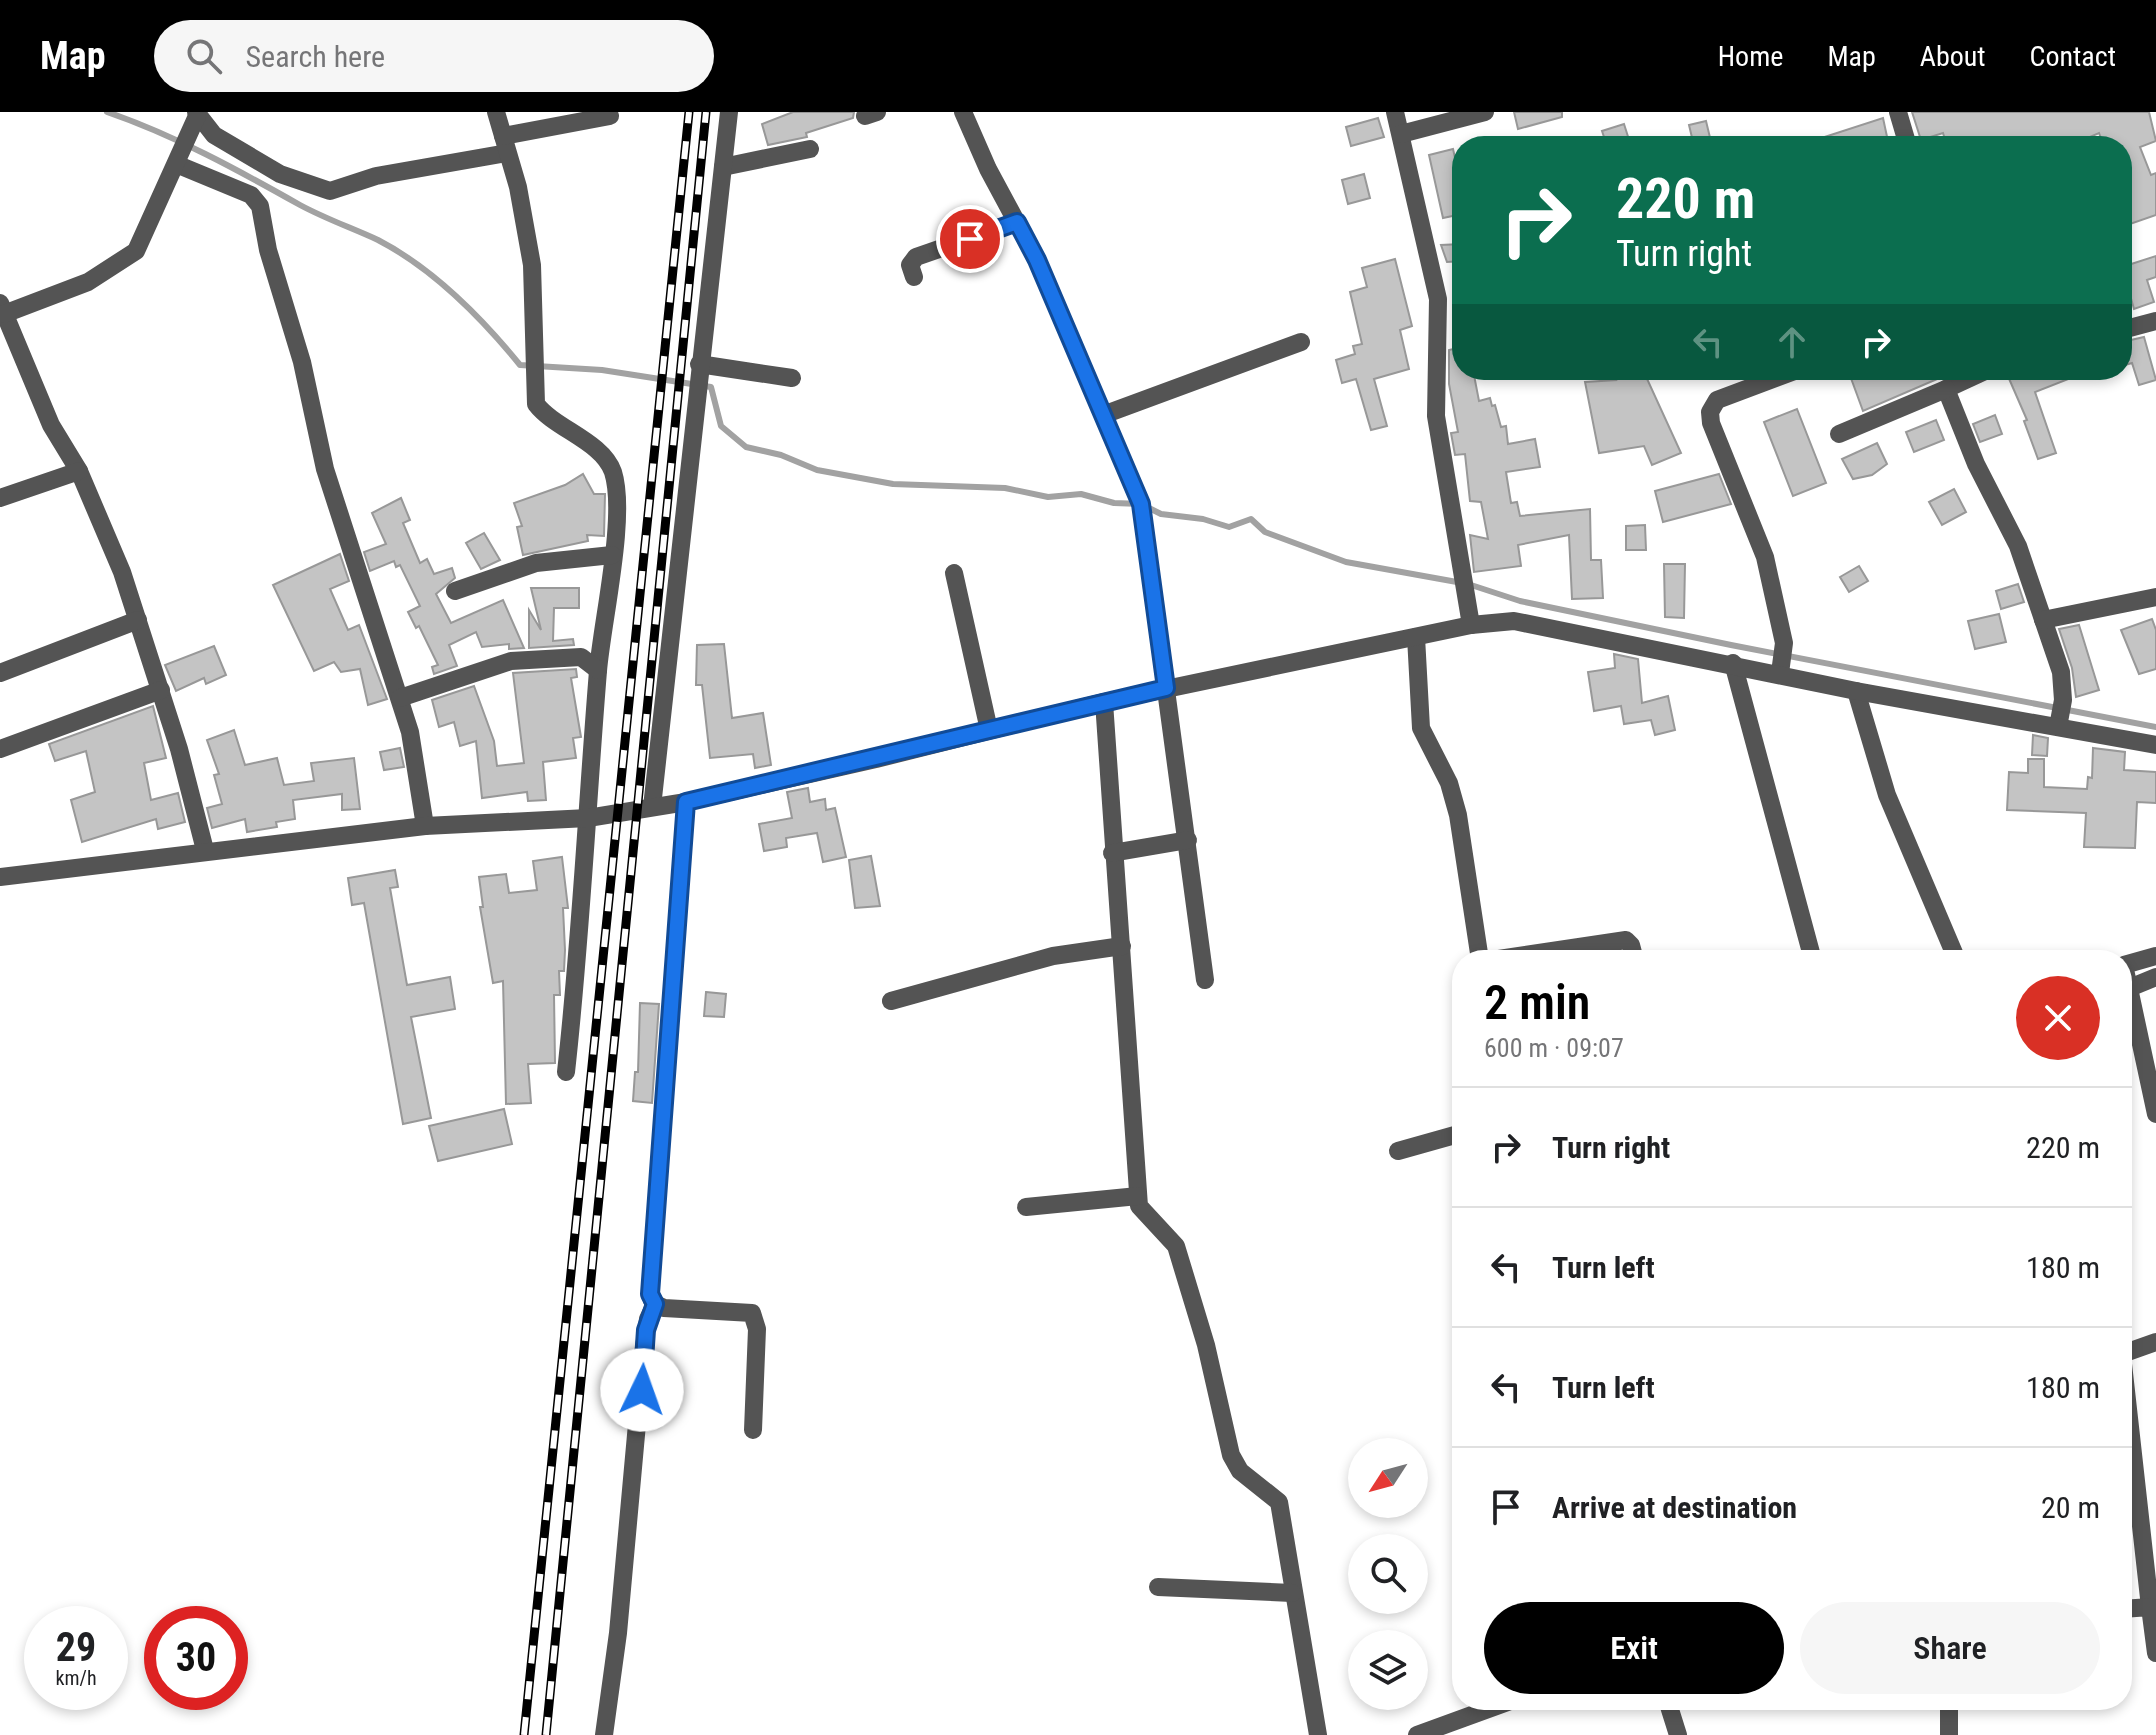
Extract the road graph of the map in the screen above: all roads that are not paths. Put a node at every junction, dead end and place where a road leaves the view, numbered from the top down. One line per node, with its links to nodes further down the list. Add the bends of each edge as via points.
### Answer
1 (496, 112): 11 (street)
2 (729, 112): 14 (street)
3 (963, 112): 15 (street)
4 (1395, 112): 9 (street)
5 (1485, 112): 9 (street)
6 (1898, 112): 10 (street)
7 (610, 116): 11 (street)
8 (195, 119): 11 (street, via 280,174 330,191); 13 (street)
9 (1401, 134): 36 (street, via 1438,299 1436,416)
10 (1905, 136)
11 (505, 145): 30 (street, via 532,265 534,395 543,412 611,468 616,520)
12 (810, 149): 14 (street)
13 (176, 164): 17 (street, via 136,251 88,282); 45 (street, via 251,195 260,206 325,469)
14 (723, 167): 21 (street)
15 (1017, 222): 16 (street, via 916,257 910,265); 26 (street)
16 (914, 277)
17 (1, 309): 28 (street, via 51,425)
18 (2156, 321): 19 (street)
19 (2132, 327)
20 (1301, 342): 26 (street)
21 (699, 367): 22 (street); 52 (street)
22 (792, 378)
23 (1770, 380): 39 (street, via 1717,400 1710,412 1765,557 1784,643)
24 (1964, 380): 25 (street)
25 (1946, 389): 27 (street); 35 (street, via 2018,546)
26 (1103, 415): 42 (street, via 1141,504)
27 (1839, 434)
28 (79, 471): 29 (street); 34 (street)
29 (0, 498)
30 (612, 555): 32 (street, via 536,563); 40 (street)
31 (954, 573): 48 (street)
32 (455, 591)
33 (2156, 597): 35 (street)
34 (138, 620): 41 (street); 43 (street)
35 (2043, 620): 47 (street, via 2061,672)
36 (1471, 625): 37 (street); 38 (street, via 1514,621)
37 (1416, 637): 42 (street); 60 (street, via 1421,728 1449,783 1458,815)
38 (1733, 663): 39 (street); 63 (street)
39 (1780, 668): 44 (street)
40 (598, 670): 45 (street, via 581,657 511,661); 53 (street)
41 (0, 673)
42 (1166, 688): 46 (street); 55 (street)
43 (161, 690): 50 (street); 56 (street)
44 (1856, 691): 47 (street); 64 (street, via 1887,795)
45 (400, 698): 54 (street)
46 (1104, 702): 48 (street); 57 (street)
47 (2058, 727): 49 (street)
48 (989, 730): 51 (street)
49 (2156, 745)
50 (0, 749)
51 (686, 802): 52 (street); 78 (street, via 650,1294)
52 (652, 807): 53 (street)
53 (588, 818): 54 (street); 72 (street)
54 (425, 826): 56 (street)
55 (1188, 840): 57 (street); 68 (street)
56 (205, 850): 58 (street)
57 (1112, 853): 59 (street)
58 (0, 877)
59 (1122, 946): 70 (street, via 1053,956); 76 (street)
60 (1478, 950)
61 (1559, 950): 62 (street, via 1626,940)
62 (1632, 950)
63 (1810, 950)
64 (1953, 950)
65 (2156, 956): 66 (street)
66 (2132, 963)
67 (2156, 977): 69 (street)
68 (1205, 980)
69 (2132, 987)
70 (891, 1001)
71 (2132, 1015): 73 (street)
72 (566, 1072)
73 (2156, 1114)
74 (1452, 1136): 75 (street)
75 (1398, 1151)
76 (1138, 1196): 77 (street); 84 (street, via 1145,1217 1171,1239 1180,1256 1231,1455 1240,1471 1279,1502)
77 (1026, 1207)
78 (655, 1304): 81 (street, via 752,1313 757,1329); 91 (street, via 646,1330)
79 (2156, 1342): 80 (street)
80 (2132, 1350)
81 (753, 1430)
82 (2132, 1444): 85 (street)
83 (1158, 1587): 84 (street)
84 (1292, 1593): 92 (street)
85 (2150, 1607): 86 (street); 87 (street)
86 (2132, 1608)
87 (2156, 1653)
88 (1486, 1710): 93 (street)
89 (1670, 1710): 94 (street)
90 (1949, 1710): 95 (street)
91 (604, 1735)
92 (1318, 1735)
93 (1417, 1735)
94 (1678, 1735)
95 (1949, 1735)

